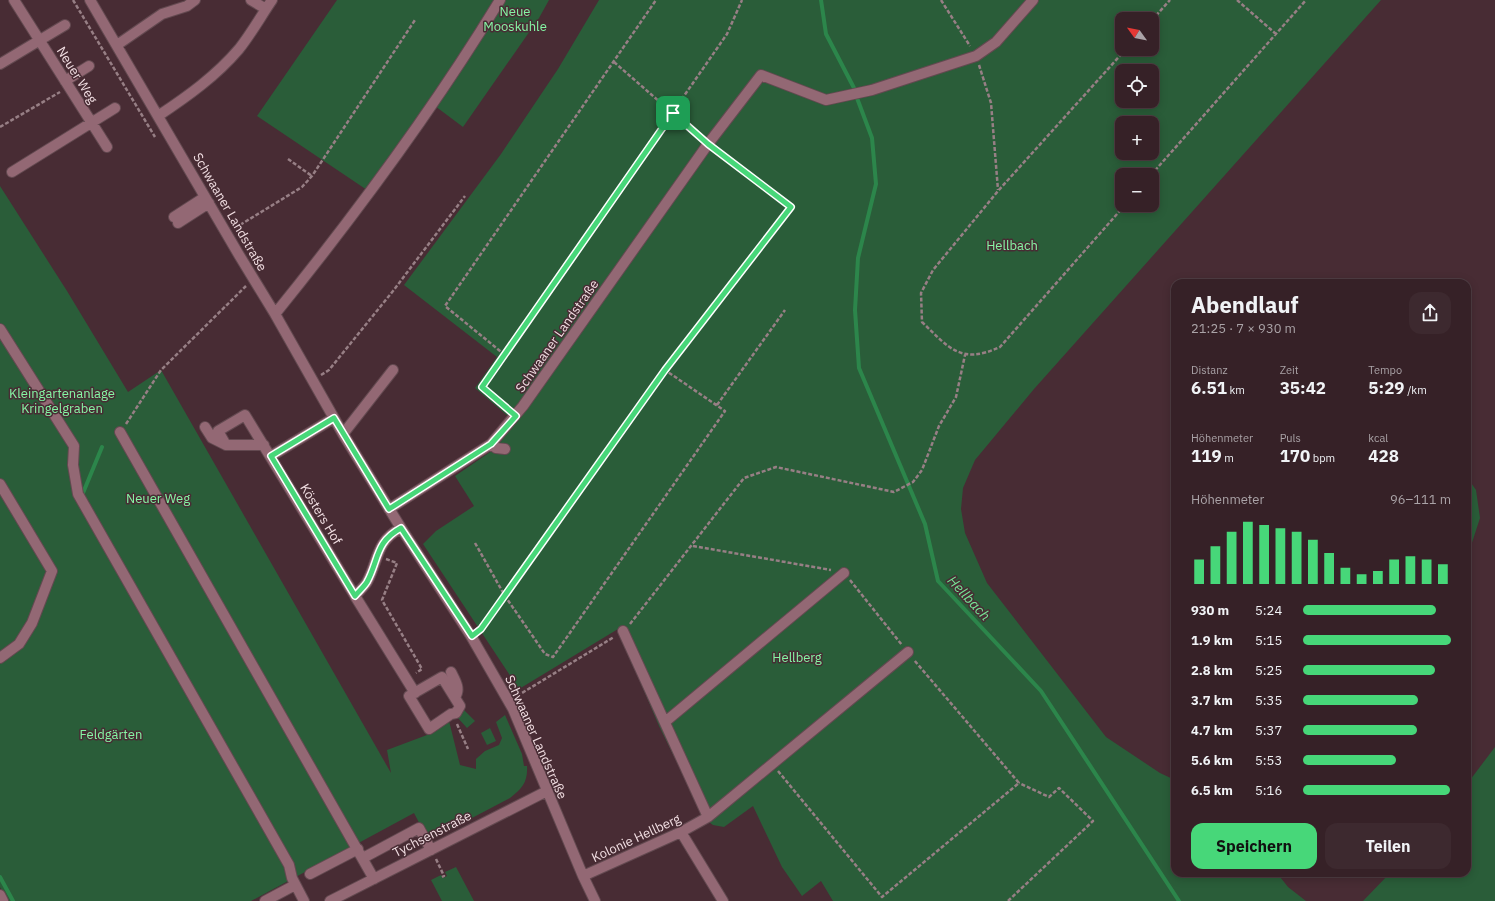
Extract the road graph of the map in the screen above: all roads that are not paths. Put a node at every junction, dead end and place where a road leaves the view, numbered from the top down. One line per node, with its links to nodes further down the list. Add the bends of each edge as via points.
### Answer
1 (14, 0): 10 (street, Neuer Weg)
2 (195, 0): 11 (street, via 187,6 162,14)
3 (251, 0): 8 (street)
4 (272, 0): 8 (street)
5 (500, 0): 22 (street, via 417,127)
6 (1033, 0): 29 (street, Schwaaner Landstraße, via 996,42 976,56 872,90 826,100 761,76 708,144 516,416)
7 (93, 1): 11 (street, Schwaaner Landstraße)
8 (266, 9): 16 (street, via 240,48 218,72)
9 (65, 24): 10 (street)
10 (39, 40): 12 (street, Neuer Weg); 14 (street, Neuer Weg)
11 (117, 45): 16 (street, Schwaaner Landstraße)
12 (0, 64)
13 (89, 66): 14 (street)
14 (67, 84): 17 (street, Neuer Weg)
15 (115, 108): 17 (street)
16 (158, 116): 20 (street, Schwaaner Landstraße)
17 (92, 123): 18 (street, Neuer Weg); 19 (street, Neuer Weg)
18 (106, 147)
19 (12, 172)
20 (207, 200): 21 (street); 22 (street, Schwaaner Landstraße)
21 (176, 220)
22 (275, 314): 25 (street, Schwaaner Landstraße)
23 (0, 329): 55 (street, via 74,446 73,466 78,494 289,865)
24 (393, 370): 28 (street)
25 (334, 418): 28 (street, Schwaaner Landstraße); 33 (street)
26 (206, 427): 30 (street, via 212,438)
27 (120, 432): 49 (street)
28 (342, 434): 35 (street, Schwaaner Landstraße)
29 (491, 444): 32 (street, via 496,448); 35 (street, Schwaaner Landstraße)
30 (226, 445): 31 (street); 31 (street, Kösters Hof, via 218,431 245,415)
31 (264, 445): 33 (street, Kösters Hof)
32 (505, 449)
33 (271, 456): 38 (street, Kösters Hof)
34 (0, 484): 41 (street, via 52,572 32,623 19,644)
35 (389, 509): 36 (street, Schwaaner Landstraße)
36 (401, 528): 38 (street, via 384,541 368,581); 46 (street, Schwaaner Landstraße, via 472,636 513,709)
37 (844, 573): 45 (street)
38 (355, 596): 43 (street, Kösters Hof)
39 (624, 631): 45 (street)
40 (908, 652): 47 (street, Kolonie Hellberg)
41 (0, 658)
42 (451, 672): 44 (street, via 458,686)
43 (415, 693): 44 (street, via 442,677); 44 (street, Kösters Hof, via 409,696 429,729 456,713 460,706)
44 (455, 697)
45 (665, 722): 47 (street)
46 (547, 791): 50 (street, Tychsenstraße); 53 (street, Schwaaner Landstraße)
47 (704, 820): 48 (street, Kolonie Hellberg)
48 (681, 832): 53 (street, Kolonie Hellberg); 62 (street)
49 (358, 849): 51 (street); 52 (street)
50 (432, 852): 51 (street, via 419,828); 54 (street, Tychsenstraße)
51 (363, 858): 54 (street)
52 (310, 874)
53 (583, 876): 61 (street, Schwaaner Landstraße)
54 (374, 879): 60 (street, Tychsenstraße)
55 (295, 885): 58 (street); 59 (street)
56 (0, 895): 57 (street)
57 (3, 901)
58 (265, 901)
59 (304, 901)
60 (330, 901)
61 (595, 901)
62 (722, 901)

